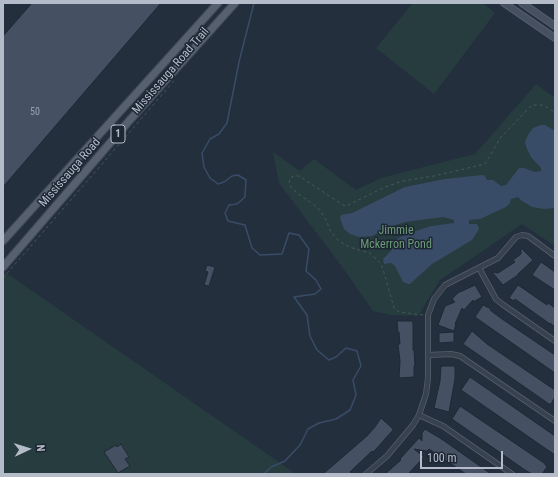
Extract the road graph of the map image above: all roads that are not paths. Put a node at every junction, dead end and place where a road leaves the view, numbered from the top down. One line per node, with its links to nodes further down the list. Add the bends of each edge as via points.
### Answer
1 (218, 3): 7 (main road, Mississauga Road / 1)
2 (235, 3): 9 (main road, Mississauga Road / 1)
3 (504, 3): 6 (main road)
4 (522, 3): 5 (main road)
5 (555, 26)
6 (555, 38)
7 (3, 241)
8 (555, 256): 10 (street, via 528,236 522,235 516,237 498,258)
9 (3, 267)
10 (480, 268): 11 (street, via 496,299); 12 (street, via 445,285 434,299 428,315)
11 (555, 341)
12 (428, 355): 13 (street, via 426,394); 14 (street, via 460,356)
13 (419, 415): 15 (street, via 387,456); 16 (street, via 443,426)
14 (555, 421)
15 (366, 474)
16 (512, 474)

